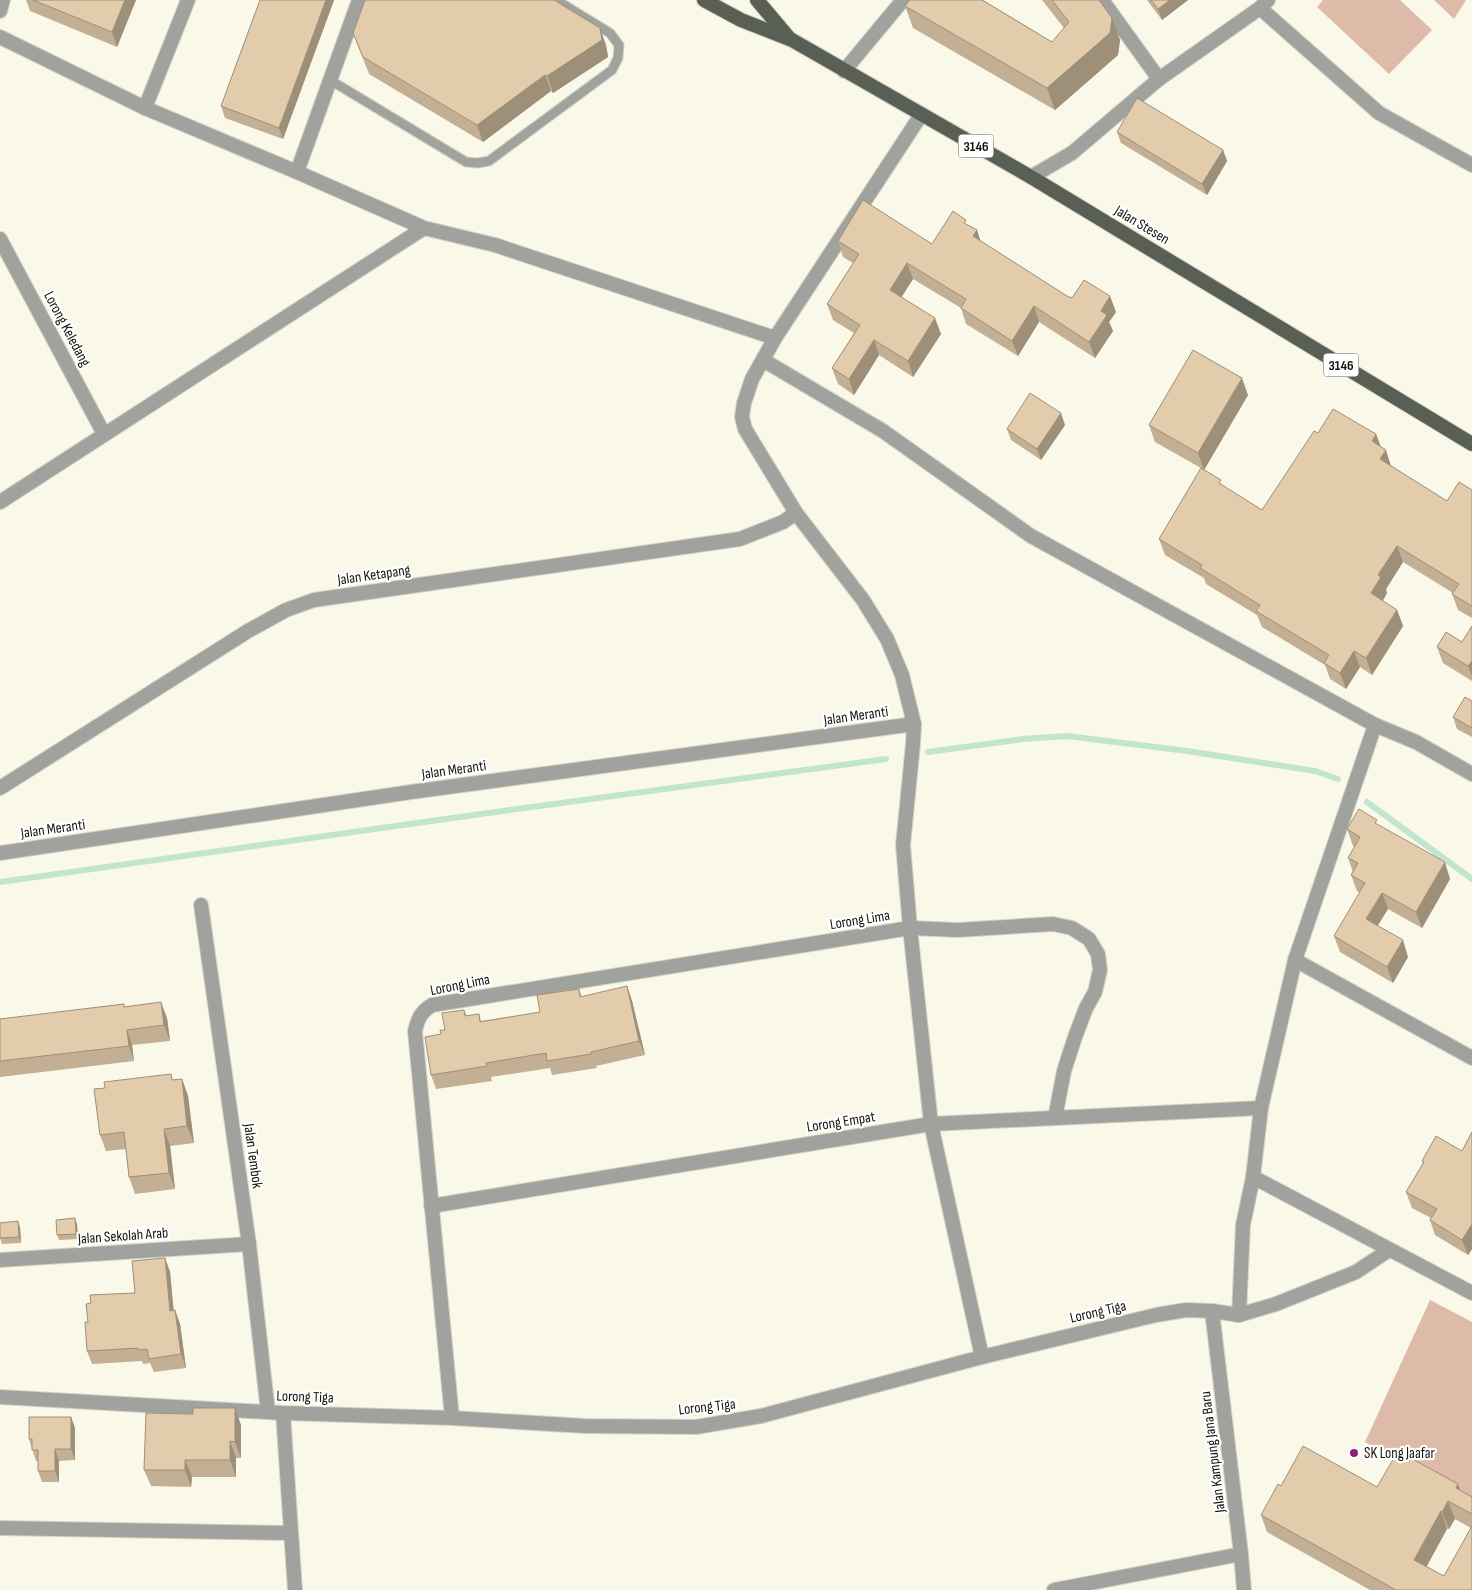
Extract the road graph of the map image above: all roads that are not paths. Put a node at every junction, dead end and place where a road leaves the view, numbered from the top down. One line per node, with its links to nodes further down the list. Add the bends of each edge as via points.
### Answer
1 (3, 0): 10 (street)
2 (188, 0): 16 (street)
3 (359, 0): 15 (street)
4 (556, 0): 15 (lane, via 610,33 619,45 618,58 612,70 489,160 478,164 466,162)
5 (704, 0): 12 (main road, 3146, via 741,20)
6 (757, 0): 12 (main road, 3146)
7 (903, 0): 13 (street)
8 (1102, 0): 14 (street)
9 (1264, 4): 14 (street); 18 (street, via 1379,113)
10 (0, 10)
11 (0, 37): 16 (street)
12 (792, 40): 13 (main road, Jalan Stesen / 3146)
13 (844, 70): 17 (main road, Jalan Stesen / 3146)
14 (1159, 79): 20 (street, via 1072,153)
15 (330, 80): 19 (street)
16 (145, 108): 19 (street)
17 (921, 115): 20 (main road, Jalan Stesen / 3146); 23 (street)
18 (1472, 164)
19 (297, 172): 21 (street)
20 (1031, 177): 26 (main road, Jalan Stesen / 3146)
21 (424, 228): 23 (street, via 495,245); 25 (street)
22 (0, 239): 25 (street, Lorong Keledang)
23 (775, 338): 24 (street)
24 (762, 360): 28 (street, via 752,379 742,417 745,429); 30 (street, via 883,431 1031,536)
25 (104, 434): 27 (street)
26 (1472, 444)
27 (0, 502)
28 (796, 513): 29 (street, via 862,600 887,639 902,675); 32 (street, Jalan Ketapang, via 783,522 740,539 314,600 286,610 240,637)
29 (914, 724): 33 (street, Jalan Meranti, via 411,792); 35 (street, via 903,846)
30 (1375, 725): 31 (street, via 1416,742); 36 (street)
31 (1472, 774)
32 (0, 788)
33 (0, 853)
34 (201, 905): 43 (street, Jalan Tembok)
35 (910, 928): 39 (street, Lorong Lima, via 958,930 1053,924 1072,928 1089,939 1098,954 1100,970 1095,992 1086,1008 1064,1071); 40 (street); 42 (street, Lorong Lima, via 432,1005 422,1011 415,1031)
36 (1295, 960): 37 (street); 38 (street)
37 (1472, 1058)
38 (1261, 1108): 39 (street, Lorong Empat); 41 (street)
39 (1055, 1118): 40 (street, Lorong Empat)
40 (931, 1124): 42 (street, Lorong Empat); 49 (street)
41 (1253, 1177): 44 (street); 48 (street, via 1243,1225)
42 (431, 1206): 53 (street, Lorong Lima)
43 (249, 1244): 45 (street, Jalan Sekolah Arab); 51 (street, Jalan Tembok)
44 (1389, 1250): 46 (street); 48 (street, Lorong Tiga, via 1356,1272)
45 (0, 1260)
46 (1472, 1293)
47 (1212, 1311): 48 (street, Lorong Tiga); 49 (street, Lorong Tiga, via 1186,1310 1156,1315); 56 (street, Jalan Kampung Jana Baru)
48 (1239, 1315)
49 (982, 1357): 53 (street, Lorong Tiga, via 761,1416 696,1427 585,1426)
50 (0, 1398): 51 (street, Lorong Tiga)
51 (268, 1412): 52 (street, Lorong Tiga)
52 (283, 1414): 53 (street, Lorong Tiga); 55 (street)
53 (452, 1418)
54 (0, 1528): 55 (street)
55 (290, 1533): 57 (street)
56 (1242, 1554): 58 (street); 59 (street, Jalan Kampung Jana Baru)
57 (295, 1590)
58 (1054, 1590)
59 (1244, 1590)

